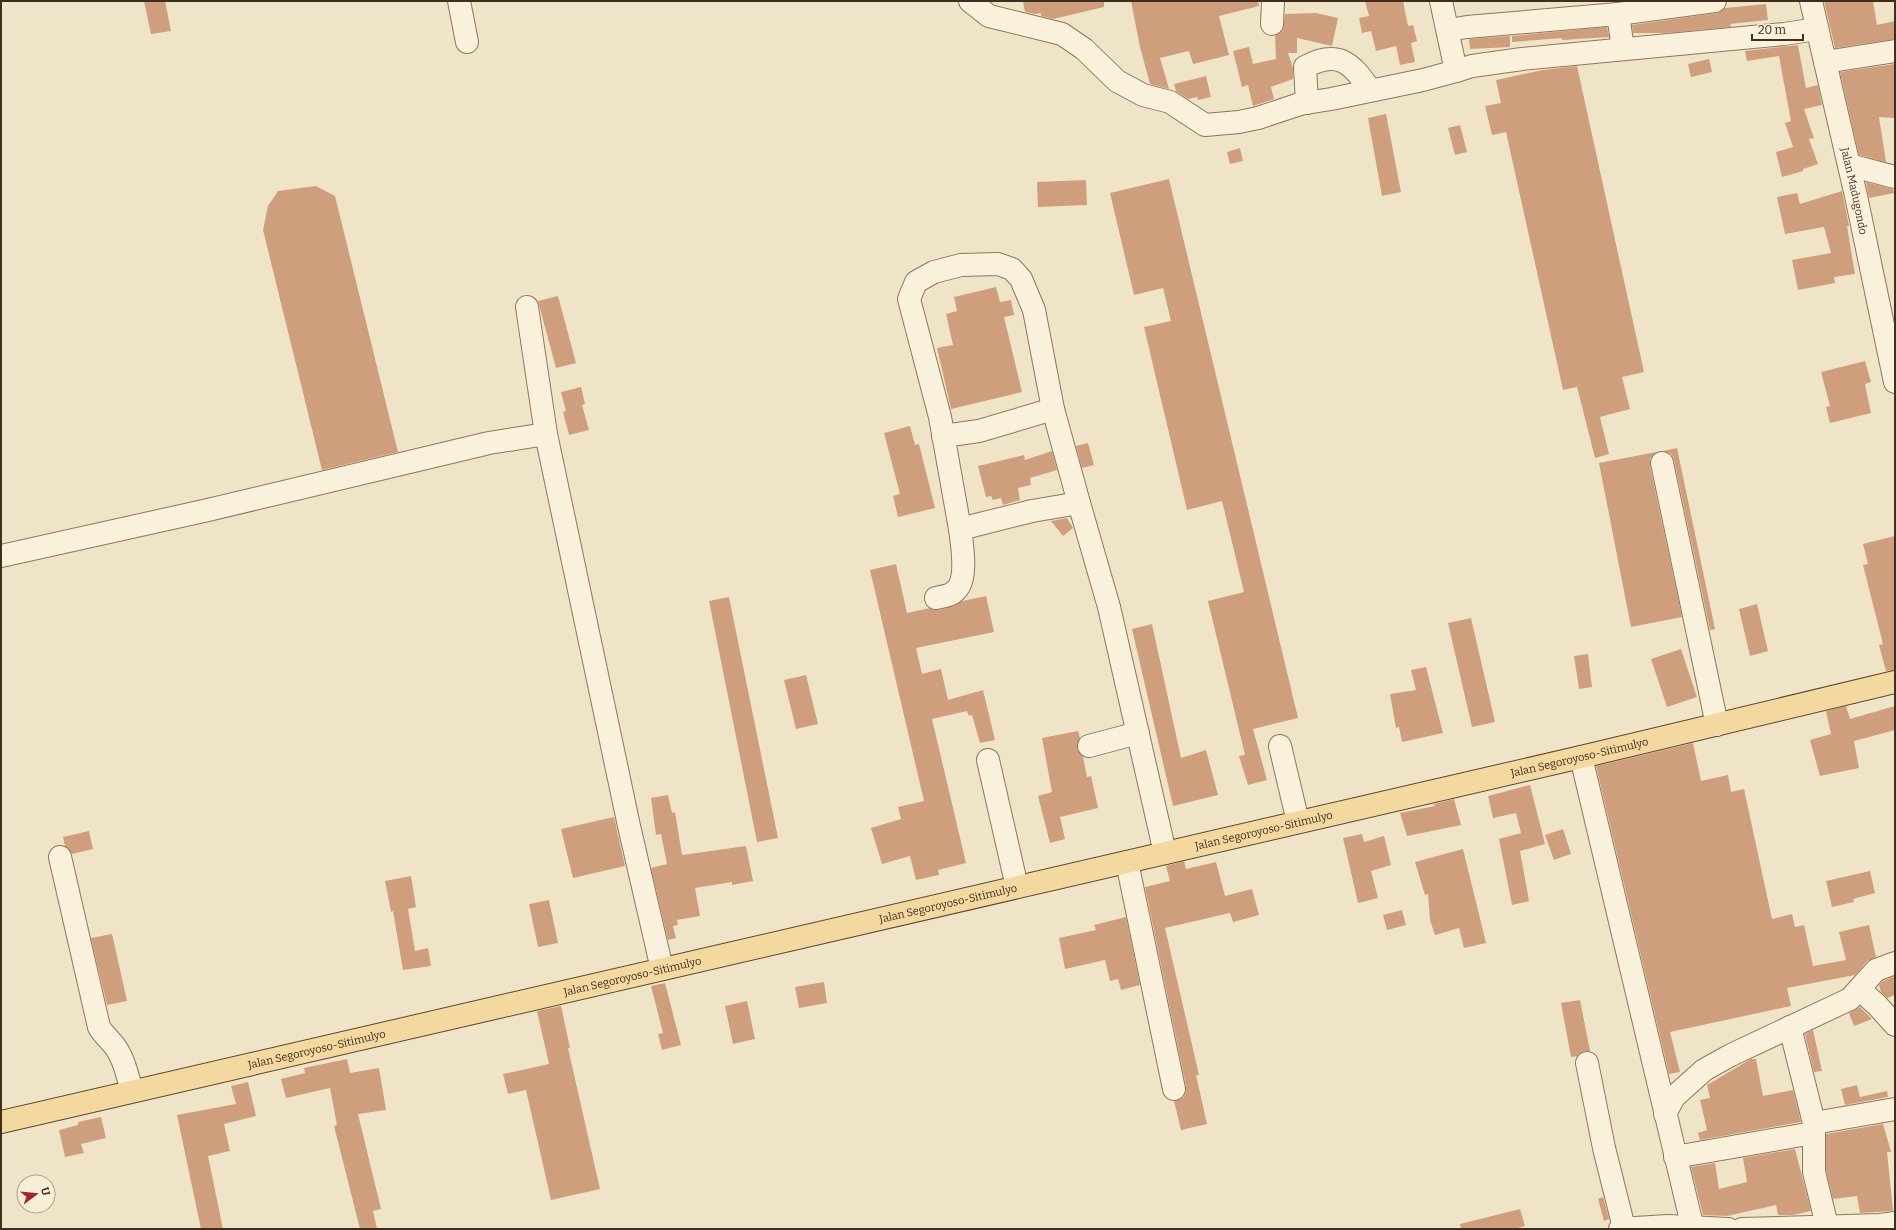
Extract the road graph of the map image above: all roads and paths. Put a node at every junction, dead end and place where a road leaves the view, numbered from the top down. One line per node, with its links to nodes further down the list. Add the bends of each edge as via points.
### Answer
1 (459, 1): 11 (street)
2 (970, 1): 17 (street, via 989,16 1062,34 1084,50 1116,81 1144,95 1170,102 1205,125 1239,122)
3 (1273, 1): 8 (street)
4 (1442, 1): 10 (street)
5 (1715, 1): 7 (street)
6 (1811, 1): 9 (street, Jalan Madugondo)
7 (1618, 14): 10 (street); 12 (street)
8 (1272, 24)
9 (1817, 29): 12 (street); 14 (street, Jalan Madugondo)
10 (1448, 30): 15 (street)
11 (467, 42)
12 (1623, 49): 15 (street, via 1515,60)
13 (1895, 51): 14 (street)
14 (1825, 62): 18 (street, Jalan Madugondo)
15 (1456, 71): 16 (street)
16 (1370, 90): 17 (street); 17 (street, via 1358,72 1347,62 1317,60 1305,66)
17 (1307, 103)
18 (1849, 165): 19 (street); 21 (street, Jalan Madugondo)
19 (1895, 177)
20 (527, 307): 23 (street)
21 (1895, 382)
22 (1053, 409): 24 (street, via 978,430); 24 (street, via 1034,310 1021,278 1012,269 998,264 961,265 934,272 916,282 909,299); 26 (street)
23 (546, 434): 28 (street, via 489,443); 43 (street)
24 (943, 436): 27 (street)
25 (1662, 463): 31 (street)
26 (1079, 503): 27 (street, via 1032,511); 32 (street, via 1108,607)
27 (960, 529): 29 (street, via 963,574 958,589 950,595)
28 (1, 556)
29 (936, 598)
30 (1895, 682): 31 (main road, Jalan Segoroyoso-Sitimulyo)
31 (1717, 725): 35 (main road, Jalan Segoroyoso-Sitimulyo)
32 (1138, 733): 33 (street); 38 (street)
33 (1089, 746)
34 (1280, 746): 37 (street)
35 (1581, 757): 37 (main road, Jalan Segoroyoso-Sitimulyo); 51 (street)
36 (988, 760): 41 (street)
37 (1298, 822): 38 (main road, Jalan Segoroyoso-Sitimulyo)
38 (1165, 853): 40 (main road, Jalan Segoroyoso-Sitimulyo)
39 (60, 857): 49 (street, via 99,1027 114,1044 123,1061)
40 (1127, 862): 41 (main road, Jalan Segoroyoso-Sitimulyo); 48 (street)
41 (1017, 887): 43 (main road, Jalan Segoroyoso-Sitimulyo)
42 (1895, 963): 44 (street, via 1876,970)
43 (662, 969): 49 (main road, Jalan Segoroyoso-Sitimulyo)
44 (1859, 989): 45 (street, via 1878,1005); 46 (street, via 1850,999)
45 (1895, 1025)
46 (1790, 1028): 51 (street, via 1704,1070 1674,1097); 53 (street)
47 (1587, 1063): 57 (street, via 1604,1148)
48 (1174, 1089)
49 (132, 1091): 52 (main road, Jalan Segoroyoso-Sitimulyo)
50 (1895, 1109): 53 (street)
51 (1665, 1114): 54 (street)
52 (1, 1122)
53 (1814, 1128): 54 (street); 56 (street, via 1814,1172)
54 (1675, 1157): 58 (street)
55 (1895, 1223): 56 (street)
56 (1827, 1226): 61 (street)
57 (1624, 1228): 58 (street); 59 (street)
58 (1693, 1228): 60 (street)
59 (1620, 1229)
60 (1728, 1229)
61 (1742, 1229)

